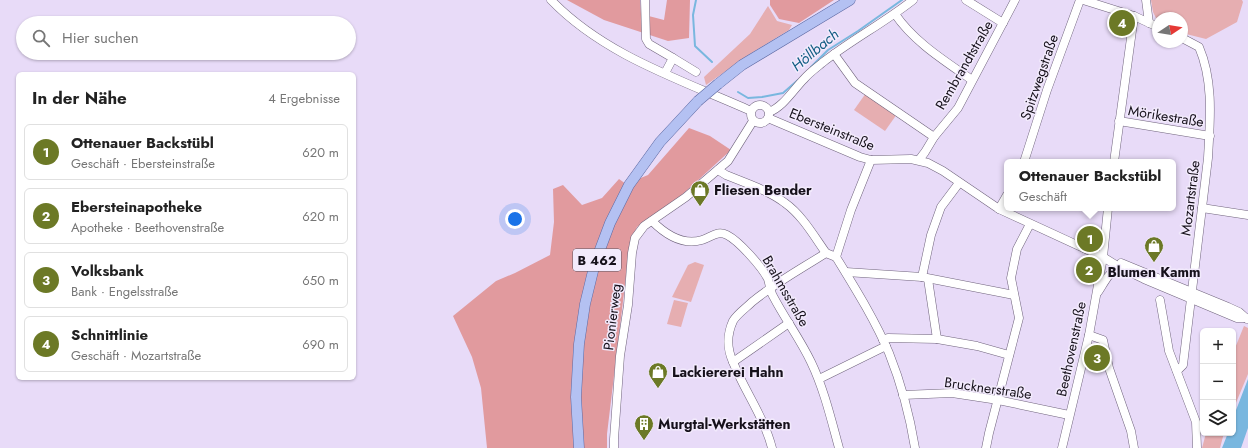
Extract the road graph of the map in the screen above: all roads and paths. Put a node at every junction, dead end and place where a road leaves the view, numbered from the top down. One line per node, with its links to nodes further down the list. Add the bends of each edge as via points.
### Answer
1 (551, 0): 18 (street, Ebersteinstraße, via 601,41)
2 (645, 0): 16 (street, via 646,39 649,44)
3 (850, 0): 62 (main road, B 462, bridge, via 742,65 718,84 698,101 660,142 629,185 610,223 595,263 585,304 579,344 576,397)
4 (913, 0): 10 (street)
5 (966, 0): 11 (street)
6 (1016, 0): 11 (street, Rembrandtstraße)
7 (1082, 0): 9 (street); 26 (street, Spitzwegstraße, via 1047,90)
8 (1146, 0): 12 (street)
9 (1134, 16): 12 (street); 23 (street)
10 (898, 17): 15 (street); 19 (street, via 929,49)
11 (1003, 23): 19 (street, Rembrandtstraße)
12 (1149, 23): 13 (street)
13 (1152, 24)
14 (1188, 41): 24 (street, Mozartstraße, via 1199,47 1206,64 1210,97)
15 (834, 54): 21 (street, via 805,77 776,109); 25 (street, via 855,83)
16 (673, 58): 17 (street); 18 (street)
17 (696, 72)
18 (665, 73): 20 (street, Ebersteinstraße)
19 (972, 80): 25 (street, Rembrandtstraße, via 958,108)
20 (751, 111): 21 (street, Ebersteinstraße, via 760,105 765,107); 22 (street)
21 (768, 114): 22 (street, Ebersteinstraße, via 765,122); 28 (street, Ebersteinstraße)
22 (753, 121): 30 (street, Pionierweg, via 728,161)
23 (1119, 121): 24 (street, Mörikestraße); 27 (street)
24 (1210, 136): 33 (street, Mozartstraße)
25 (934, 137): 29 (street, Rembrandtstraße)
26 (1025, 159)
27 (1114, 159)
28 (871, 160): 29 (street, Ebersteinstraße); 40 (street)
29 (919, 160): 31 (street, Ebersteinstraße, via 943,171)
30 (718, 170): 37 (street, Pionierweg); 39 (street, via 786,203 813,233)
31 (959, 183): 34 (street, Ebersteinstraße); 44 (street, via 942,207 930,235)
32 (1004, 200): 34 (street)
33 (1202, 208): 36 (street); 48 (street, Mozartstraße)
34 (999, 209): 38 (street, Ebersteinstraße)
35 (1108, 211): 41 (street, Beethovenstraße)
36 (1248, 215)
37 (652, 221): 45 (street, Brahmsstraße, via 679,240 702,240 717,232 732,237 762,269); 63 (street, Pionierweg, via 644,226 636,238 632,253 628,305 620,356)
38 (1030, 224): 41 (street, Ebersteinstraße); 47 (street, via 1017,249 1011,278)
39 (826, 253): 40 (street); 45 (street)
40 (836, 257): 43 (street)
41 (1103, 257): 42 (street, Ebersteinstraße); 46 (street, Beethovenstraße); 48 (street, Ebersteinstraße)
42 (1119, 267): 46 (street, via 1108,276); 48 (street, Ebersteinstraße)
43 (846, 272): 44 (street); 54 (street)
44 (925, 278): 47 (street); 53 (street)
45 (770, 287): 51 (street, Brahmsstraße); 56 (street, via 743,310 730,328 728,338)
46 (1096, 294): 52 (street, Beethovenstraße)
47 (1014, 295): 55 (street, via 1019,318)
48 (1191, 295): 50 (street, Ebersteinstraße, via 1237,318); 57 (street, Mozartstraße, via 1183,365)
49 (1160, 300): 57 (street, via 1169,351)
50 (1247, 319)
51 (789, 323): 56 (street); 58 (street, Brahmsstraße)
52 (1089, 335): 61 (street, Beethovenstraße); 69 (street, via 1103,340)
53 (937, 340): 54 (street, via 888,338); 55 (street, via 977,346)
54 (884, 343): 58 (street); 59 (street)
55 (1009, 355): 60 (street)
56 (733, 362): 64 (street, via 761,415)
57 (1177, 371): 70 (street, via 1196,422)
58 (819, 379): 65 (street, Brahmsstraße)
59 (903, 395): 60 (street, Brucknerstraße, via 952,393); 66 (street)
60 (998, 400): 61 (street, Brucknerstraße); 67 (street)
61 (1069, 416): 68 (street, Beethovenstraße)
62 (578, 448)
63 (614, 448)
64 (772, 448)
65 (839, 448)
66 (915, 448)
67 (986, 448)
68 (1062, 448)
69 (1134, 448)
70 (1197, 448)

